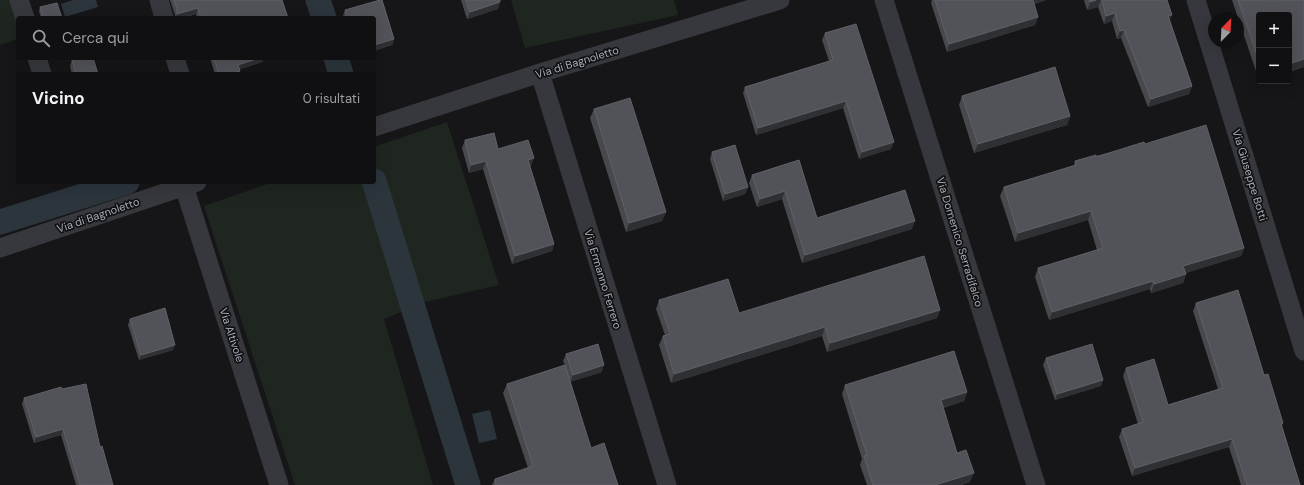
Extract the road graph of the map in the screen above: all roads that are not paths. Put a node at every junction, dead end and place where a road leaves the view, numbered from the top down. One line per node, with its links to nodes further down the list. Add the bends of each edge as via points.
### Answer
1 (19, 0): 6 (street)
2 (159, 0): 7 (street)
3 (780, 0): 12 (street, Via di Bagnoletto)
4 (884, 0): 19 (street, Via Domenico Serradifalco)
5 (1196, 0): 16 (street, Via Giuseppe Botti)
6 (24, 16)
7 (163, 16)
8 (38, 60): 10 (street)
9 (176, 60): 11 (street)
10 (41, 72)
11 (179, 72)
12 (540, 73): 13 (street, Via di Bagnoletto); 18 (street, Via Ermanno Ferrero)
13 (376, 126)
14 (191, 184): 15 (street, Via di Bagnoletto); 17 (street, Via Altivole)
15 (0, 248)
16 (1304, 351)
17 (279, 485)
18 (667, 485)
19 (1036, 485)

